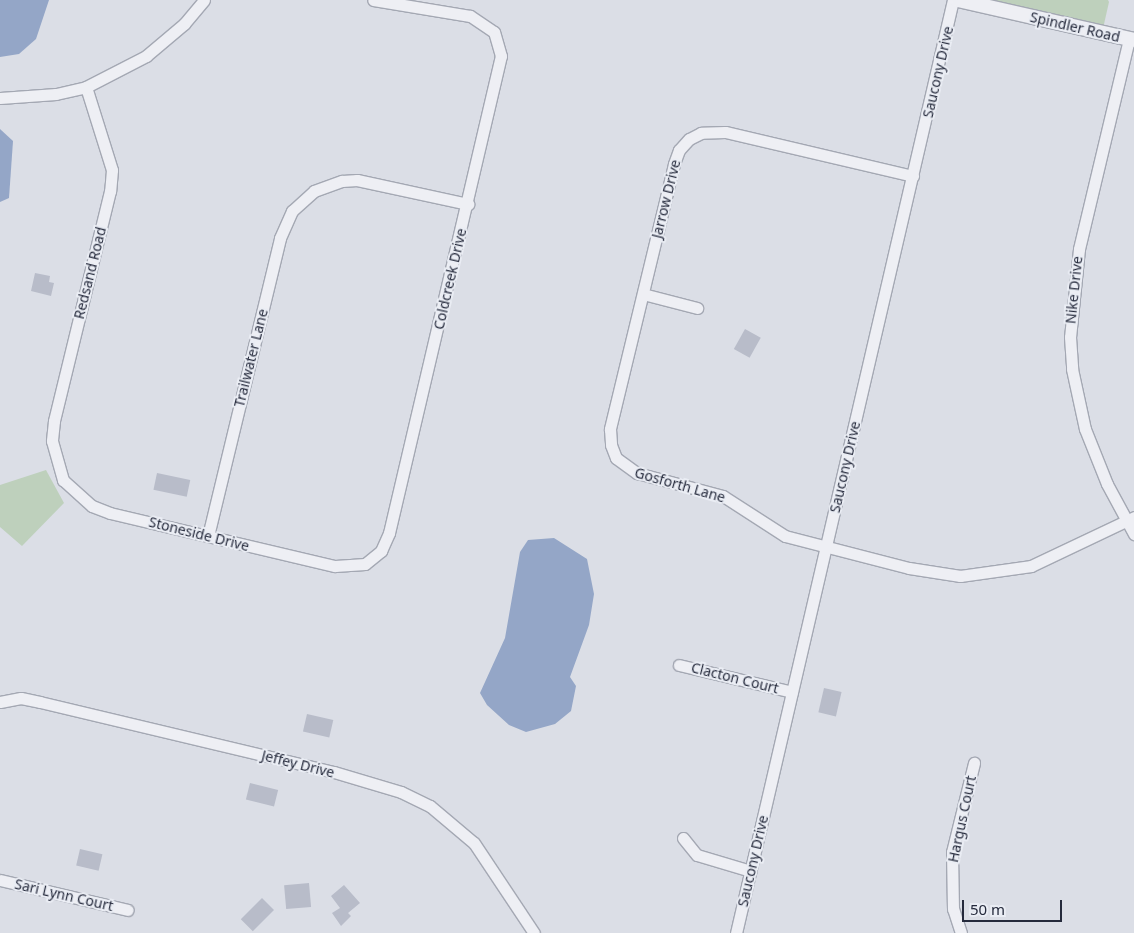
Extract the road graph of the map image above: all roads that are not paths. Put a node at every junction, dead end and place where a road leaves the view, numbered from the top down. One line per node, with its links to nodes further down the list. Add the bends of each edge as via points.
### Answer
1 (204, 0): 6 (street, via 184,24 146,56)
2 (373, 0): 9 (street, Coldcreek Drive, via 482,21 499,42 501,56)
3 (953, 0): 8 (street, Saucony Drive)
4 (958, 0): 5 (street, Spindler Road)
5 (1131, 40): 14 (street, Nike Drive, via 1079,249 1070,337 1072,369 1085,428 1107,484)
6 (86, 87): 7 (street, via 56,94); 13 (street, Redsand Road, via 112,170 54,421 52,441)
7 (0, 98)
8 (913, 176): 10 (street, Jarrow Drive, via 725,132 713,130 694,135 679,150 674,164); 17 (street, Saucony Drive)
9 (468, 204): 16 (street, Trailwater Lane, via 357,180 342,181 314,191 292,211 280,238); 18 (street, Coldcreek Drive, via 389,533 381,551)
10 (642, 294): 11 (street); 12 (street, Jarrow Drive, via 610,429)
11 (697, 308)
12 (616, 458): 17 (street, Gosforth Lane, via 636,473 723,496 785,536)
13 (56, 460): 16 (street, Stoneside Drive, via 63,480 92,506)
14 (1131, 519): 15 (street, Nike Drive); 17 (street, Gosforth Lane, via 1030,566 993,573 960,576 923,571)
15 (1134, 534)
16 (208, 536): 18 (street, Stoneside Drive, via 335,566)
17 (826, 547): 20 (street, Saucony Drive)
18 (365, 564)
19 (678, 664): 20 (street, Clacton Court)
20 (792, 692): 24 (street, Saucony Drive)
21 (0, 702): 27 (street, Jeffey Drive, via 20,698 40,702 342,774 401,792 430,806 474,843)
22 (974, 763): 29 (street, Hargus Court, via 952,852 953,909)
23 (683, 838): 24 (street, via 698,855)
24 (751, 871): 28 (street, Saucony Drive)
25 (0, 880): 26 (street, Sari Lynn Court)
26 (128, 910)
27 (534, 933)
28 (736, 933)
29 (961, 933)

